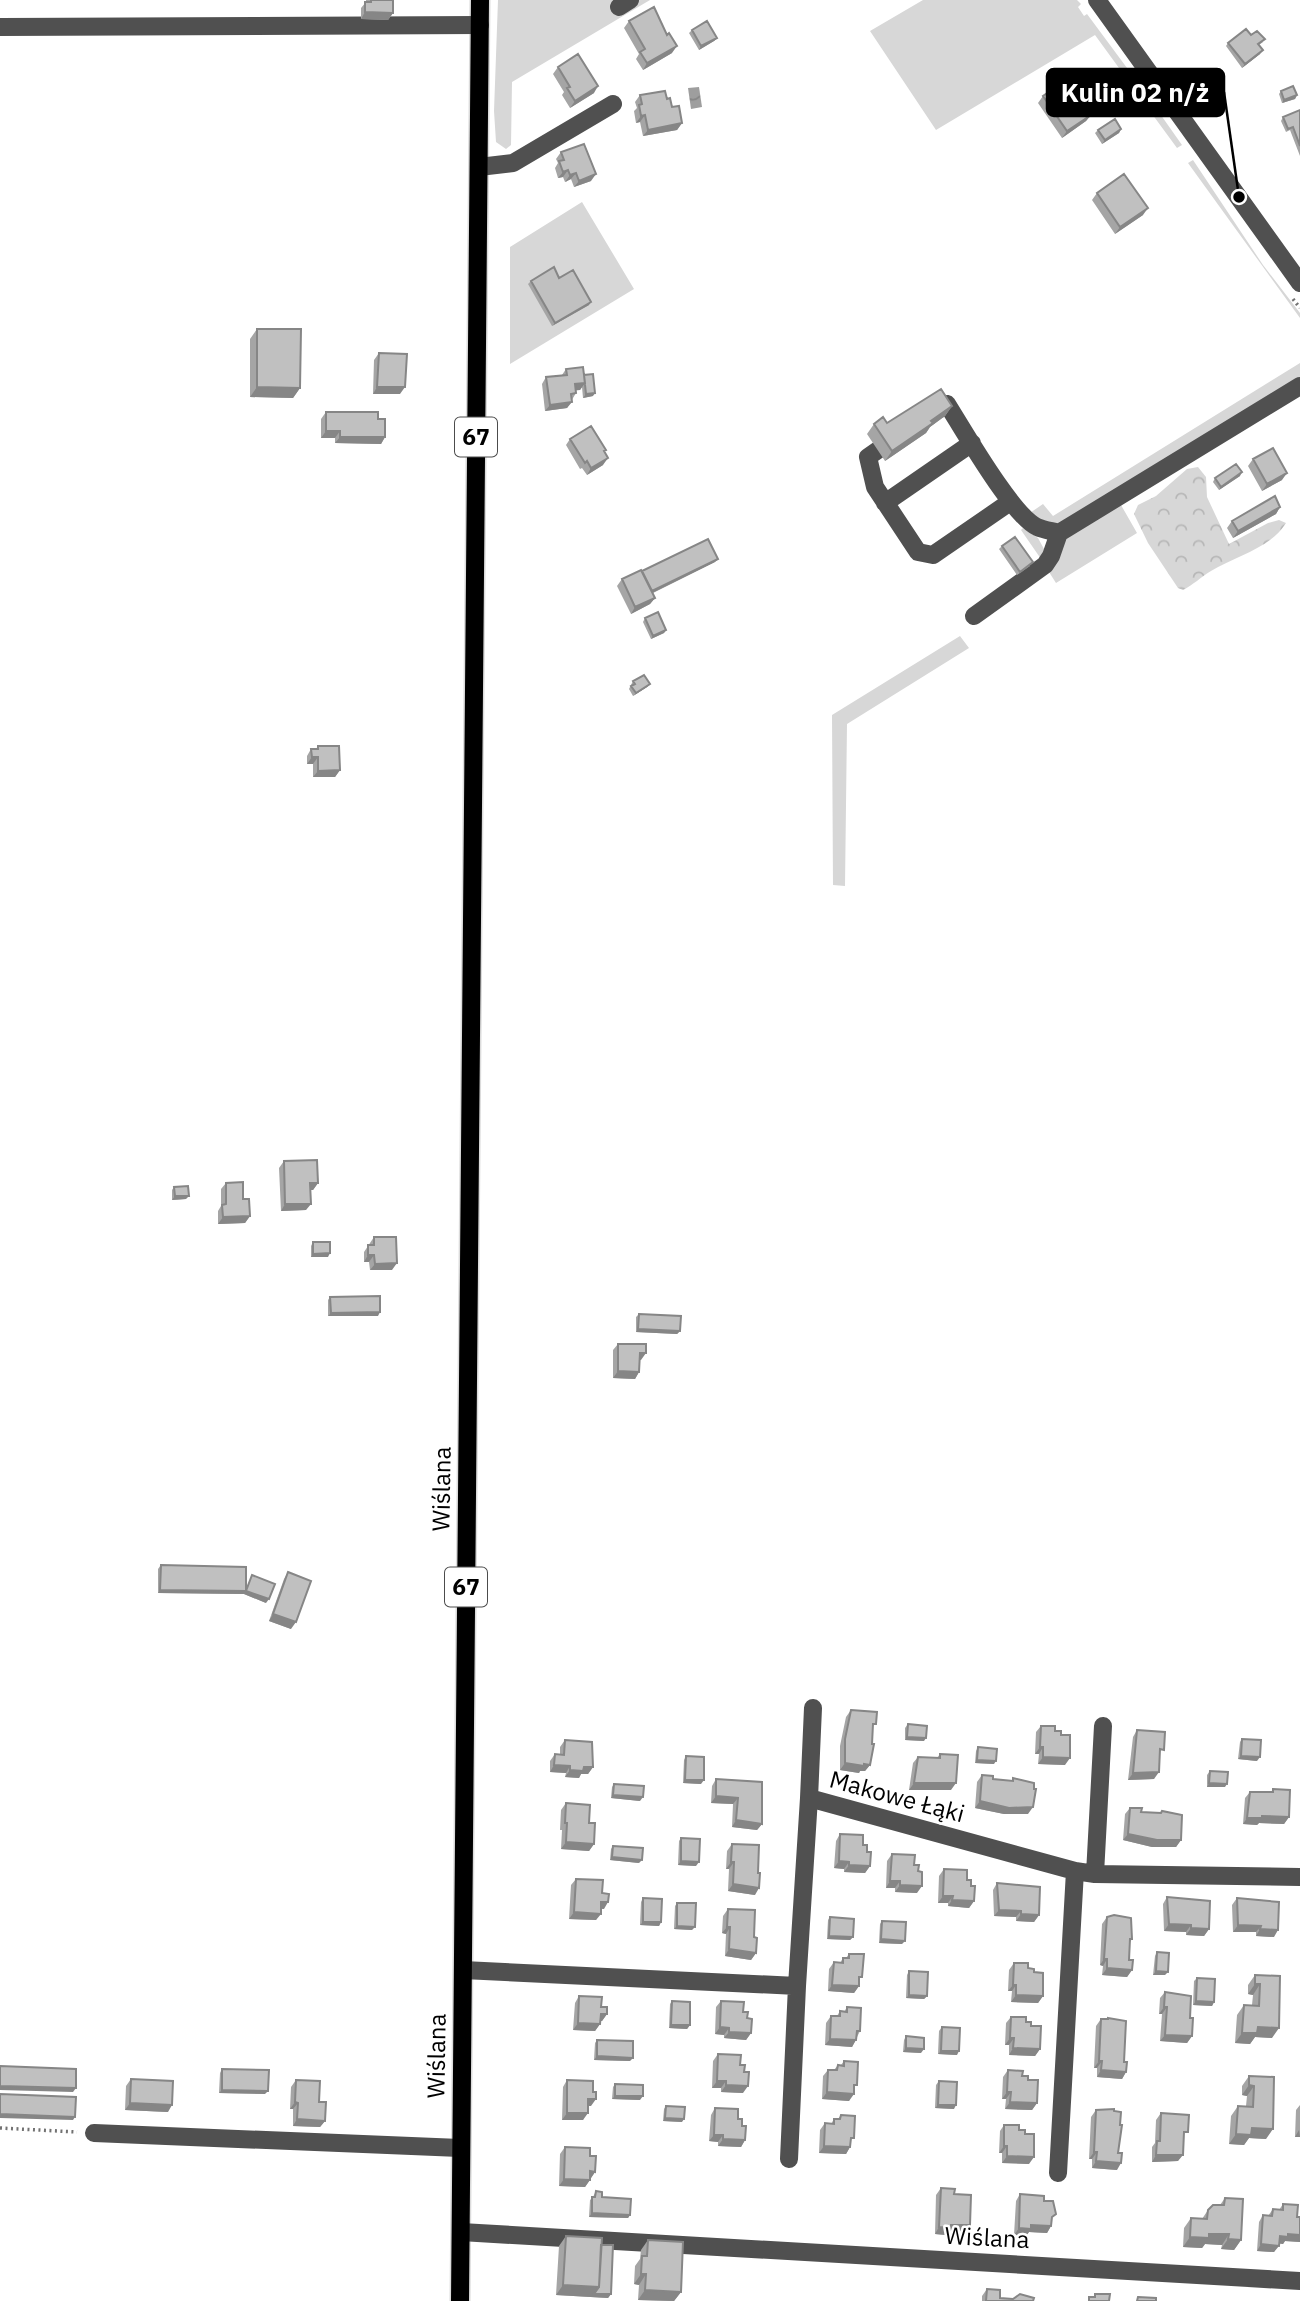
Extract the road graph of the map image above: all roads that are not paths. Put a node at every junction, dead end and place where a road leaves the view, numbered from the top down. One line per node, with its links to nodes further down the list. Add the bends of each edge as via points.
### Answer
1 (480, 0): 3 (main road, 67)
2 (1097, 0): 7 (street)
3 (480, 25): 4 (street); 6 (main road, 67)
4 (0, 27)
5 (613, 104): 6 (street, via 513,163)
6 (479, 167): 22 (main road, Wiślana / 67)
7 (1300, 283)
8 (1300, 386): 14 (street)
9 (940, 409): 10 (street, via 947,404)
10 (972, 443): 12 (street); 13 (street)
11 (877, 450): 13 (street, via 868,457 875,487)
12 (1010, 502): 13 (street, via 933,555 918,552); 14 (street, via 1037,527)
13 (885, 503)
14 (1059, 533): 15 (street, via 1045,565)
15 (974, 616)
16 (813, 1708): 18 (street)
17 (1103, 1726): 20 (street)
18 (808, 1798): 19 (street, Makowe Łąki); 23 (street, Makowe Łąki)
19 (1075, 1871): 20 (street, Makowe Łąki); 27 (street)
20 (1095, 1874): 21 (street, Makowe Łąki)
21 (1300, 1877)
22 (463, 1970): 23 (street); 25 (main road, Wiślana / 67)
23 (797, 1986): 26 (street, Makowe Łąki)
24 (93, 2133): 25 (street)
25 (460, 2148): 28 (main road, Wiślana / 67)
26 (789, 2160)
27 (1058, 2173)
28 (461, 2232): 29 (street, Wiślana); 30 (main road, Wiślana / 67)
29 (1300, 2281)
30 (460, 2301)

